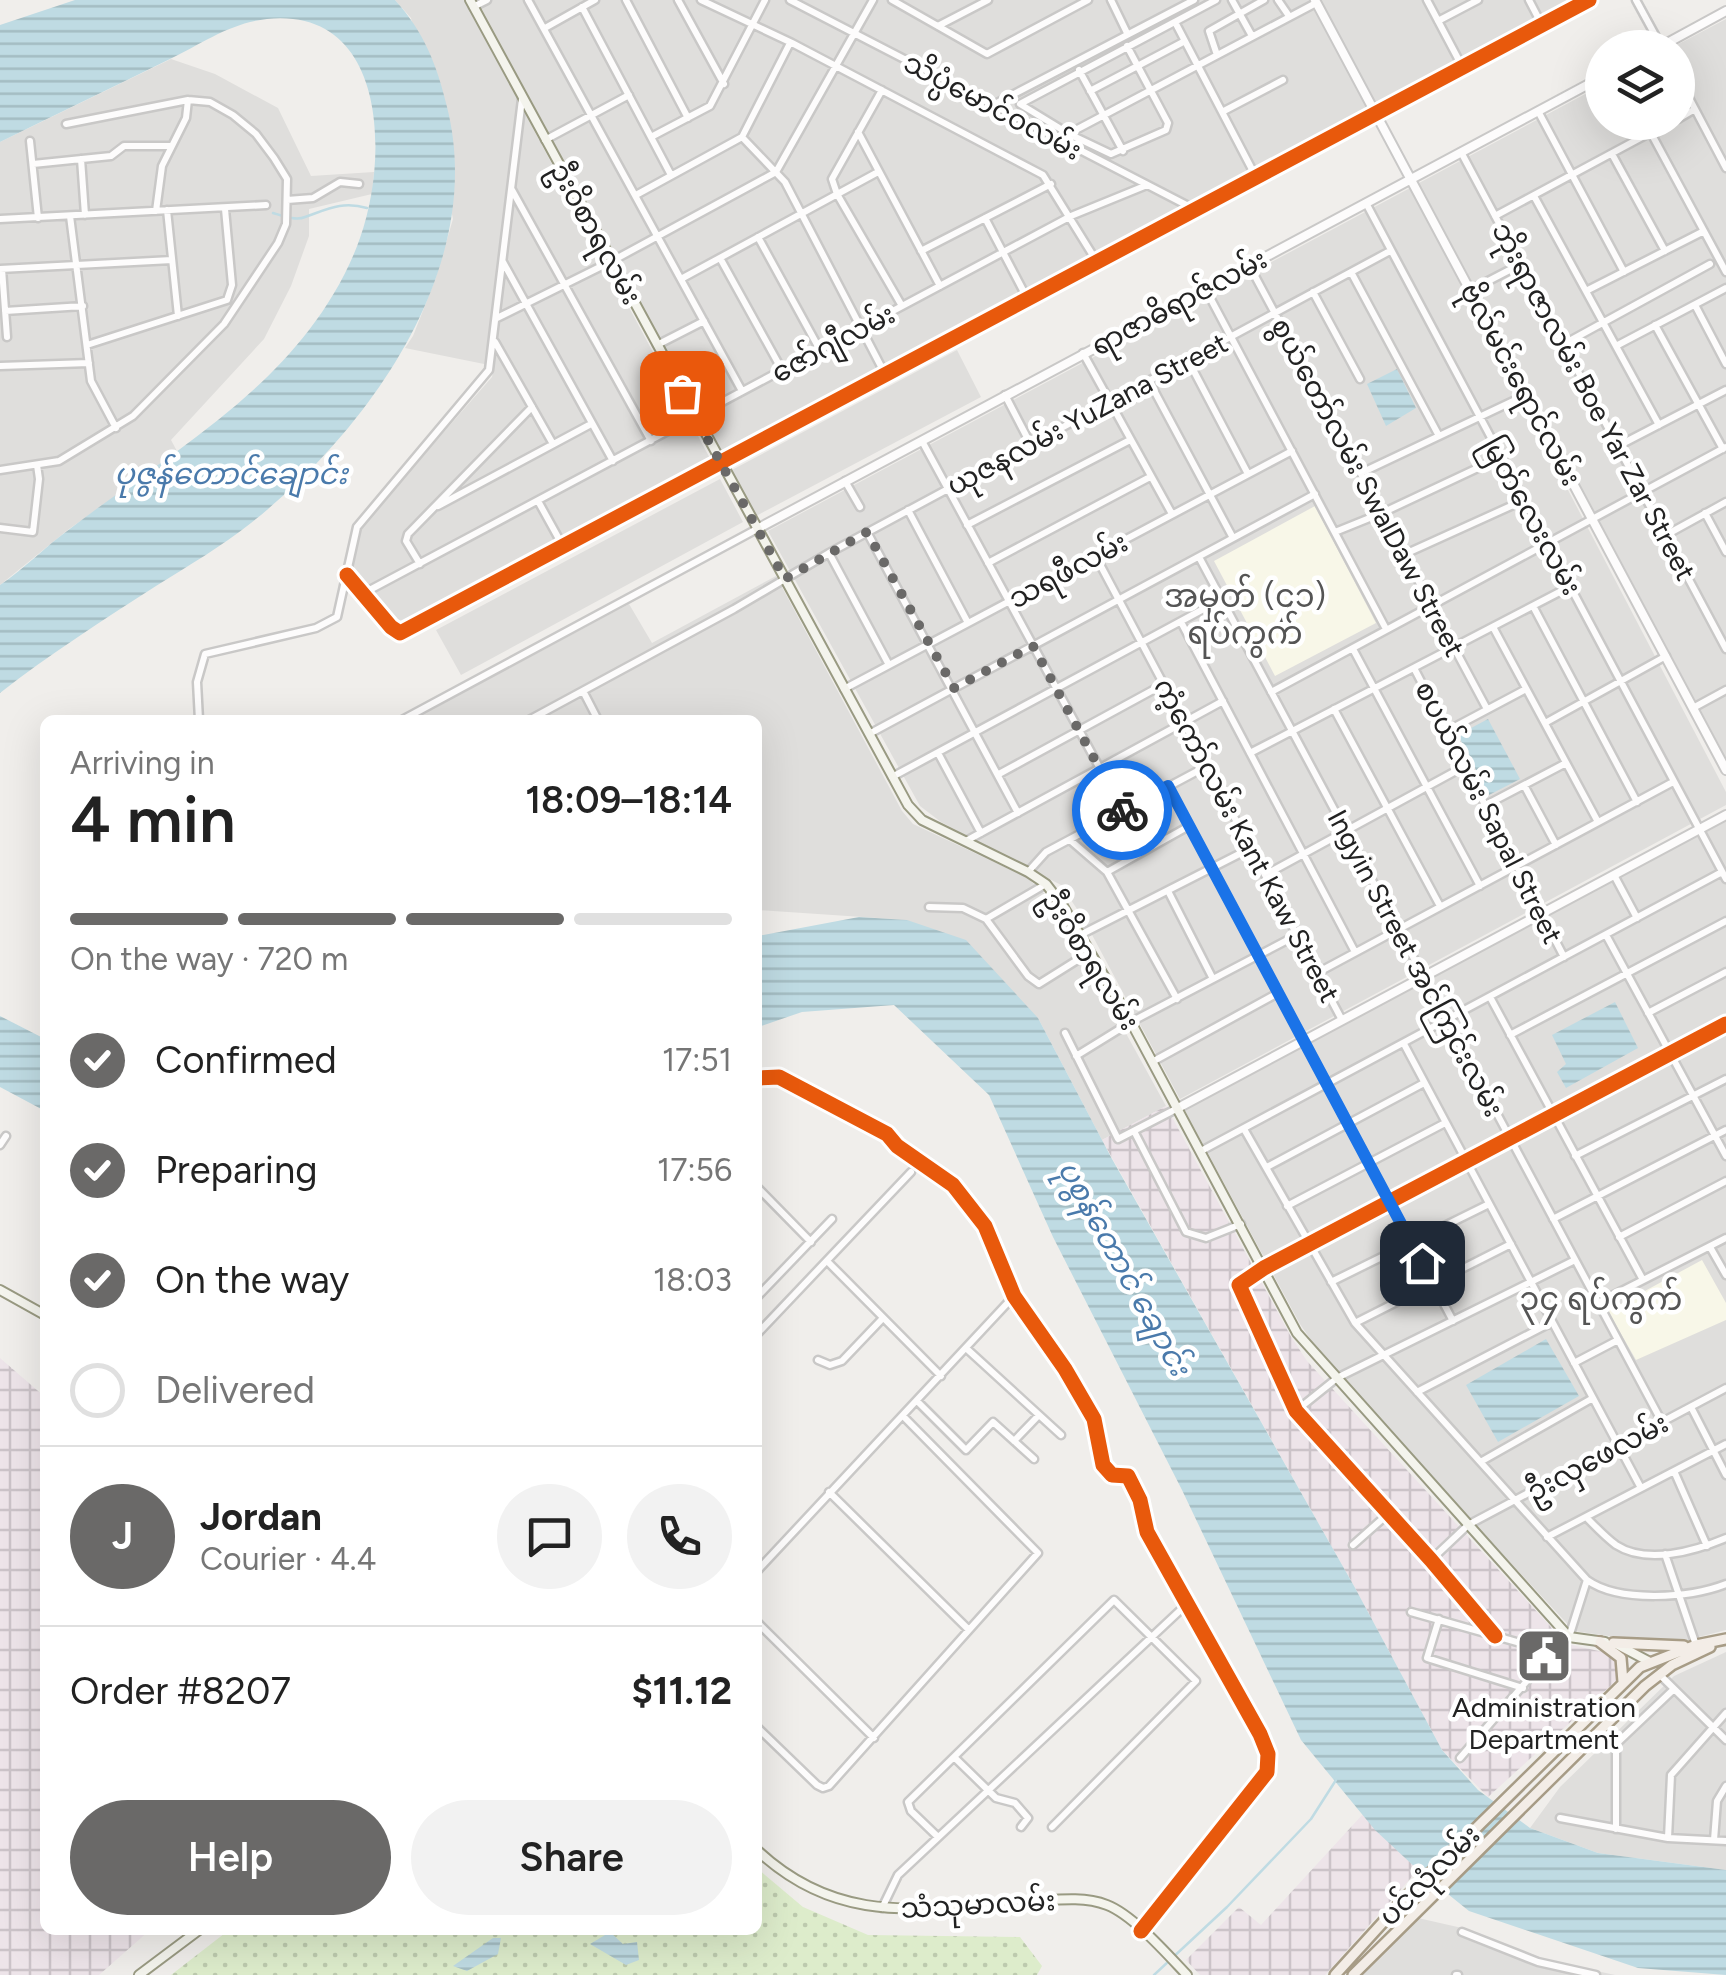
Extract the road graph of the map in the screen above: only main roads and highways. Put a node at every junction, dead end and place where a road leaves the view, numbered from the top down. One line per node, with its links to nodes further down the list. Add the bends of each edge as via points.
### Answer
1 (472, 3): 5 (main road, ဦးဝိစာရလမ်း, via 908,805 922,820 1046,884 1131,1022 1297,1333 1569,1636)
2 (0, 1290): 3 (main road)
3 (40, 1312)
4 (1726, 1640): 7 (main road); 8 (main road)
5 (1600, 1642): 6 (main road); 10 (main road, via 1621,1658)
6 (1614, 1642): 7 (main road); 9 (main road)
7 (1696, 1645): 9 (main road)
8 (1686, 1657): 9 (main road); 11 (main road, via 1658,1674)
9 (1650, 1662): 10 (main road); 11 (main road, via 1650,1674)
10 (1623, 1682): 16 (main road, ပင်လုံလမ်း)
11 (1571, 1756): 17 (main road, ပင်လုံလမ်း)
12 (762, 1855): 14 (main road, သံသုမာလမ်း, via 810,1890 882,1908 1072,1899 1109,1906)
13 (192, 1935): 15 (main road)
14 (1184, 1971)
15 (139, 1975)
16 (1335, 1975)
17 (1353, 1975)

